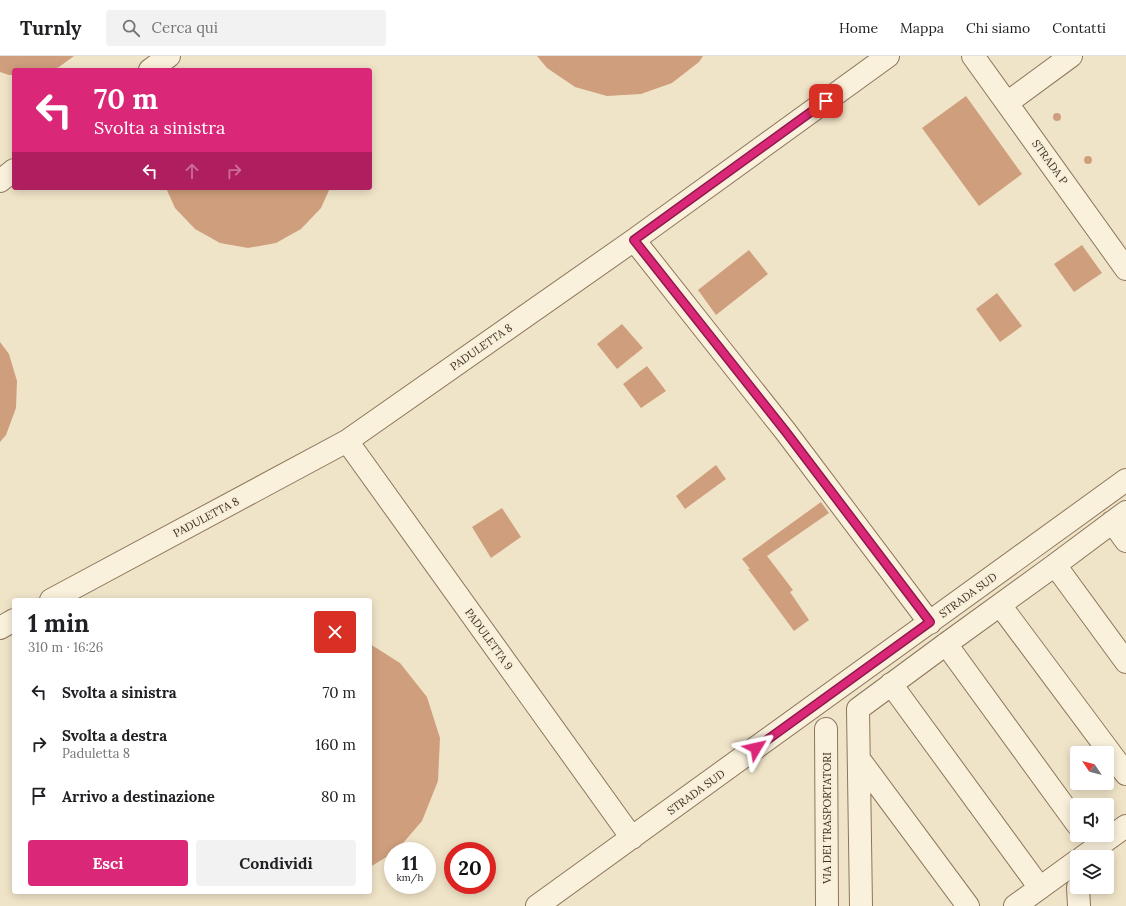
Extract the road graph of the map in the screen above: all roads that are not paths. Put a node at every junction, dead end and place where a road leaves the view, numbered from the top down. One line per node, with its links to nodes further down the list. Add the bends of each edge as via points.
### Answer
1 (169, 56): 5 (street)
2 (888, 56): 9 (street, PADULETTA 8)
3 (973, 56): 6 (street, STRADA P)
4 (1071, 56): 6 (street)
5 (153, 68)
6 (1007, 103): 10 (street, STRADA P)
7 (12, 172): 8 (street)
8 (0, 181)
9 (634, 240): 11 (street, PADULETTA 8); 19 (street, via 786,432)
10 (1126, 269)
11 (347, 441): 16 (street, PADULETTA 8); 29 (street, PADULETTA 9)
12 (1126, 480): 19 (street, STRADA SUD)
13 (1119, 517): 14 (street); 15 (street)
14 (1126, 541)
15 (1055, 565): 17 (street); 22 (street)
16 (56, 598)
17 (1000, 605): 21 (street); 26 (street)
18 (12, 621): 20 (street)
19 (930, 622): 29 (street, STRADA SUD)
20 (0, 628)
21 (946, 644): 23 (street); 27 (street)
22 (1126, 662)
23 (891, 684): 25 (street, via 858,709); 32 (street)
24 (826, 729): 35 (street, VIA DEI TRASPORTATORI)
25 (859, 759): 36 (street); 37 (street)
26 (1126, 774)
27 (1070, 814)
28 (1126, 826): 30 (street)
29 (632, 838): 34 (street, STRADA SUD)
30 (1087, 847)
31 (1070, 866): 32 (street)
32 (1040, 888): 38 (street)
33 (1078, 894): 39 (street)
34 (537, 906)
35 (827, 906)
36 (861, 906)
37 (968, 906)
38 (1015, 906)
39 (1079, 906)

